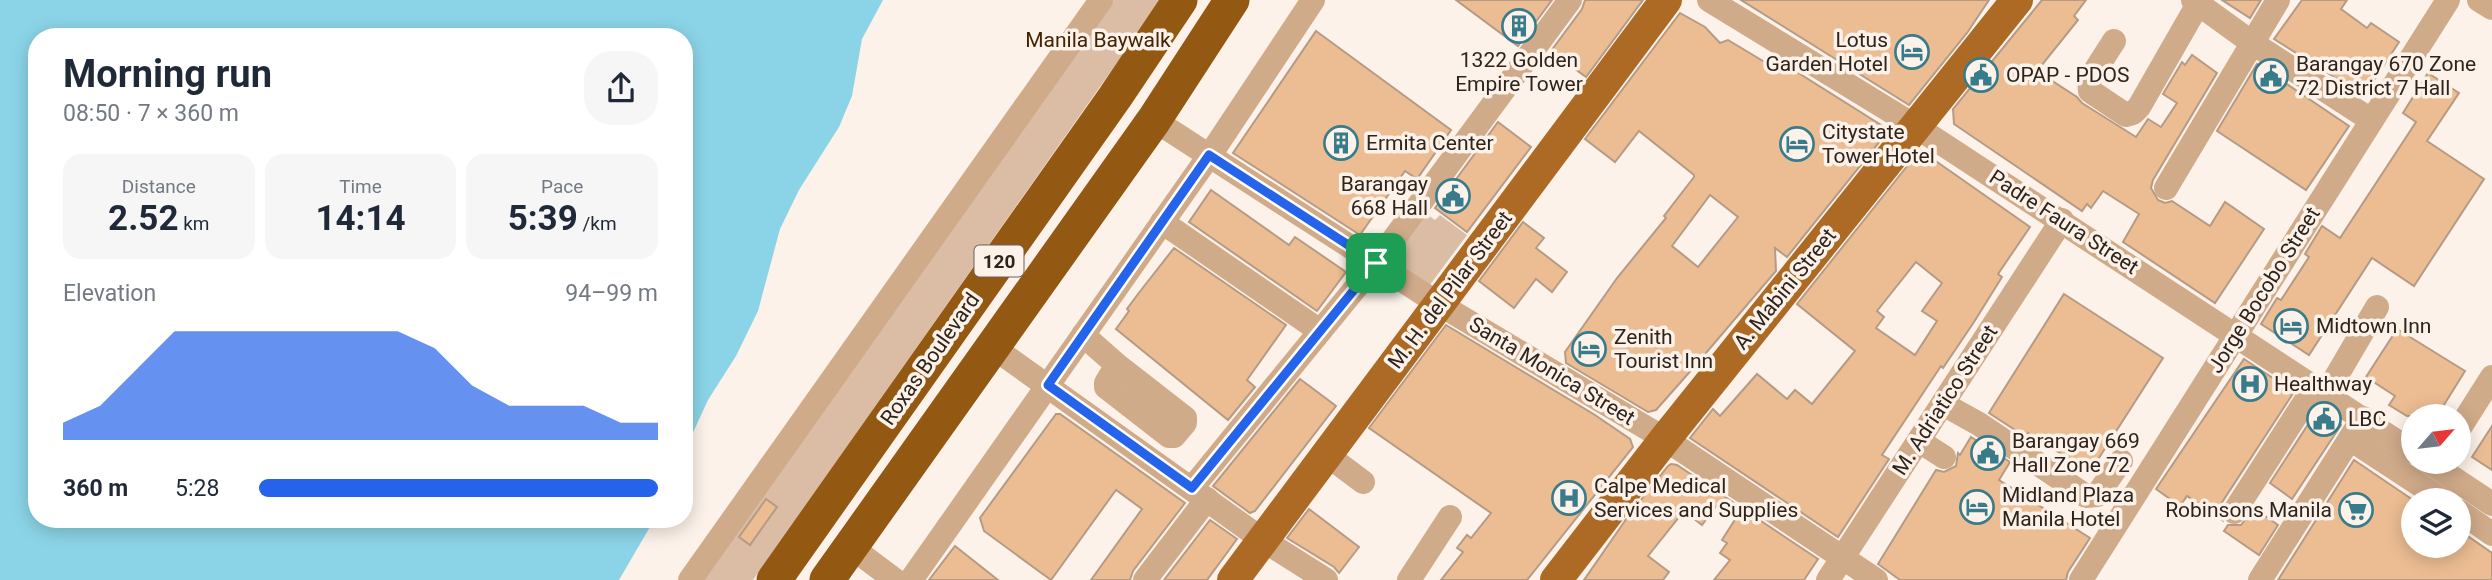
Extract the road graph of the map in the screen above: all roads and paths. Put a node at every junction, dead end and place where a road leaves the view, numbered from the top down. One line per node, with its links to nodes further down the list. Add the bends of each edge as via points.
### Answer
1 (1101, 0): 57 (street)
2 (1180, 0): 58 (highway, Roxas Boulevard / 120)
3 (1232, 0): 16 (highway, 120)
4 (1313, 0): 19 (street)
5 (1570, 0): 23 (street)
6 (1666, 0): 24 (main road, M. H. del Pilar Street)
7 (1709, 0): 18 (street, Padre Faura Street)
8 (2017, 0): 18 (main road, A. Mabini Street)
9 (2278, 0): 15 (street)
10 (2448, 0): 17 (street, Jorge Bocobo Street)
11 (2479, 0): 13 (street)
12 (2195, 2): 14 (street, via 2139,107 2126,115 2090,91 2089,85); 15 (street)
13 (2492, 9)
14 (2114, 41)
15 (2251, 42): 17 (street); 20 (street)
16 (1154, 120): 19 (street, Santa Monica Street); 29 (highway, 120)
17 (2371, 120): 27 (street, Jorge Bocobo Street)
18 (1915, 126): 21 (street, Padre Faura Street); 37 (main road, A. Mabini Street)
19 (1209, 155): 22 (street); 23 (street, Santa Monica Street)
20 (2166, 188)
21 (2062, 220): 27 (street, Padre Faura Street); 34 (street, M. Adriatico Street)
22 (1162, 222): 26 (street); 28 (street)
23 (1376, 263): 24 (street, Santa Monica Street); 26 (street)
24 (1439, 304): 37 (street, Santa Monica Street); 40 (main road, M. H. del Pilar Street)
25 (2378, 307): 33 (street)
26 (1320, 331): 46 (street)
27 (2236, 334): 33 (street, Padre Faura Street); 68 (street, Jorge Bocobo Street)
28 (1083, 335): 30 (street); 32 (street)
29 (994, 348): 32 (street); 53 (highway, 120)
30 (1117, 365)
31 (2492, 377): 35 (street)
32 (1048, 385): 46 (street); 61 (street)
33 (2320, 390): 36 (street, Padre Faura Street); 48 (street)
34 (1943, 404): 38 (street, M. Adriatico Street); 42 (street, via 2086,496 2097,495)
35 (2471, 410)
36 (2357, 428): 39 (street, Padre Faura Street); 45 (street); 55 (street)
37 (1665, 439): 54 (street, Santa Monica Street); 66 (main road, A. Mabini Street)
38 (1919, 440): 41 (street); 54 (street, M. Adriatico Street)
39 (2401, 447)
40 (1327, 455): 44 (street); 52 (main road, M. H. del Pilar Street)
41 (1944, 457)
42 (2121, 461)
43 (2450, 474): 47 (street)
44 (1363, 482)
45 (2429, 488)
46 (1199, 494): 52 (street); 62 (street)
47 (2492, 504)
48 (2234, 512)
49 (1450, 517): 65 (street)
50 (2471, 519): 51 (street)
51 (2492, 534)
52 (1263, 540): 63 (main road, M. H. del Pilar Street); 64 (street)
53 (851, 547): 59 (highway, 120); 60 (street)
54 (1842, 558): 56 (street, Santa Monica Street); 67 (street, M. Adriatico Street)
55 (2263, 576)
56 (1870, 578)
57 (690, 580)
58 (774, 580)
59 (827, 580)
60 (895, 580)
61 (911, 580)
62 (1145, 580)
63 (1233, 580)
64 (1325, 580)
65 (1409, 580)
66 (1556, 580)
67 (1828, 580)
68 (2081, 580)

